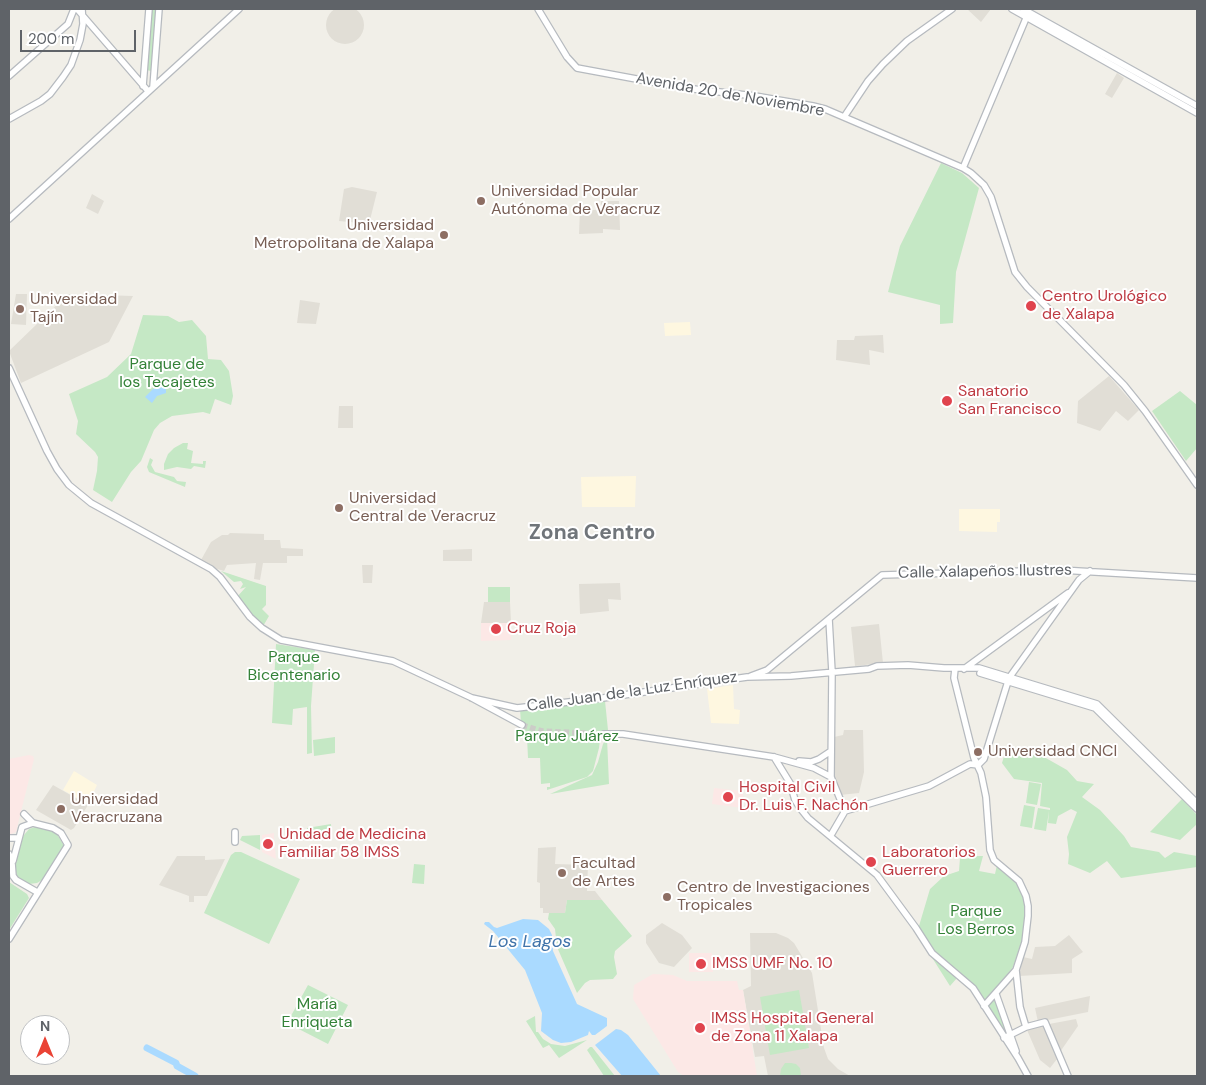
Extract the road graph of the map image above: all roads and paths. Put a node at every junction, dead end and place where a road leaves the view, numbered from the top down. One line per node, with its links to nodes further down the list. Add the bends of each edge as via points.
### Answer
1 (76, 9): 8 (main road); 12 (main road, via 68,24)
2 (149, 9): 10 (main road)
3 (159, 9): 11 (main road)
4 (239, 9): 14 (main road)
5 (538, 9): 17 (main road, Avenida 20 de Noviembre, via 567,58 577,68 813,106)
6 (952, 9): 17 (main road, via 907,41 883,64)
7 (1012, 9): 9 (main road)
8 (82, 11): 13 (main road); 18 (main road, via 83,24 76,54 59,83 41,101)
9 (1027, 12): 15 (main road); 16 (main road, via 1079,48); 19 (main road)
10 (144, 71): 11 (main road); 13 (main road)
11 (154, 73): 14 (main road)
12 (9, 76)
13 (143, 86): 14 (main road)
14 (148, 91): 20 (main road)
15 (1197, 106)
16 (1197, 113)
17 (844, 117): 19 (main road, Avenida 20 de Noviembre)
18 (9, 119)
19 (962, 168): 22 (main road, Avenida 20 de Noviembre, via 987,190 1020,279 1124,385)
20 (9, 219)
21 (9, 368): 34 (main road, via 56,469 69,485 92,503 212,569 262,628 281,640 393,661)
22 (1197, 485)
23 (1077, 570): 24 (main road, Calle Xalapeños Ilustres); 26 (main road); 28 (main road, Calle Xalapeños Ilustres, via 882,575)
24 (1090, 572): 25 (main road, Calle Xalapeños Ilustres); 26 (main road)
25 (1197, 578)
26 (1079, 580): 27 (main road)
27 (1073, 589): 30 (main road); 33 (main road)
28 (828, 619): 31 (main road); 32 (main road, Calle Xalapeños Ilustres, via 767,670)
29 (954, 669): 30 (main road); 31 (main road, via 892,665); 40 (main road)
30 (964, 669): 33 (main road, via 975,669)
31 (832, 672): 32 (main road); 37 (main road)
32 (747, 677): 34 (main road, Calle Juan de la Luz Enríquez, via 517,708)
33 (1008, 680): 40 (main road, via 984,760); 42 (main road, via 1097,704); 43 (main road, via 1095,708)
34 (472, 698): 35 (main road)
35 (520, 724)
36 (606, 735): 38 (main road, via 623,734)
37 (831, 751): 39 (main road, via 812,762); 41 (main road)
38 (774, 757): 39 (main road); 48 (main road, via 800,808)
39 (787, 760): 41 (main road)
40 (978, 764): 44 (main road, via 970,764 929,786); 59 (main road, via 986,798 991,855 1019,881 1026,896 1028,928)
41 (831, 777): 44 (main road)
42 (1197, 802)
43 (1197, 809)
44 (845, 810): 48 (main road)
45 (24, 814): 46 (main road)
46 (33, 823): 50 (main road, via 22,826); 54 (main road, via 61,834 66,848)
47 (235, 832): 51 (main road)
48 (831, 835): 61 (main road, via 877,875 932,953 969,984)
49 (9, 838): 50 (main road)
50 (19, 838): 53 (main road)
51 (235, 842)
52 (9, 854): 53 (main road)
53 (12, 863): 55 (main road, via 13,876)
54 (42, 886): 55 (main road); 56 (main road)
55 (29, 887): 56 (main road); 57 (main road)
56 (37, 892): 57 (main road)
57 (32, 900): 58 (main road)
58 (9, 939)
59 (1016, 970): 60 (main road); 62 (main road)
60 (996, 994): 61 (main road); 63 (main road)
61 (984, 1006): 64 (main road)
62 (1026, 1027): 63 (main road); 67 (main road, via 1045,1022)
63 (1011, 1034): 64 (main road); 65 (main road)
64 (1004, 1038): 65 (main road)
65 (1018, 1058): 66 (main road)
66 (1028, 1076)
67 (1068, 1076)

